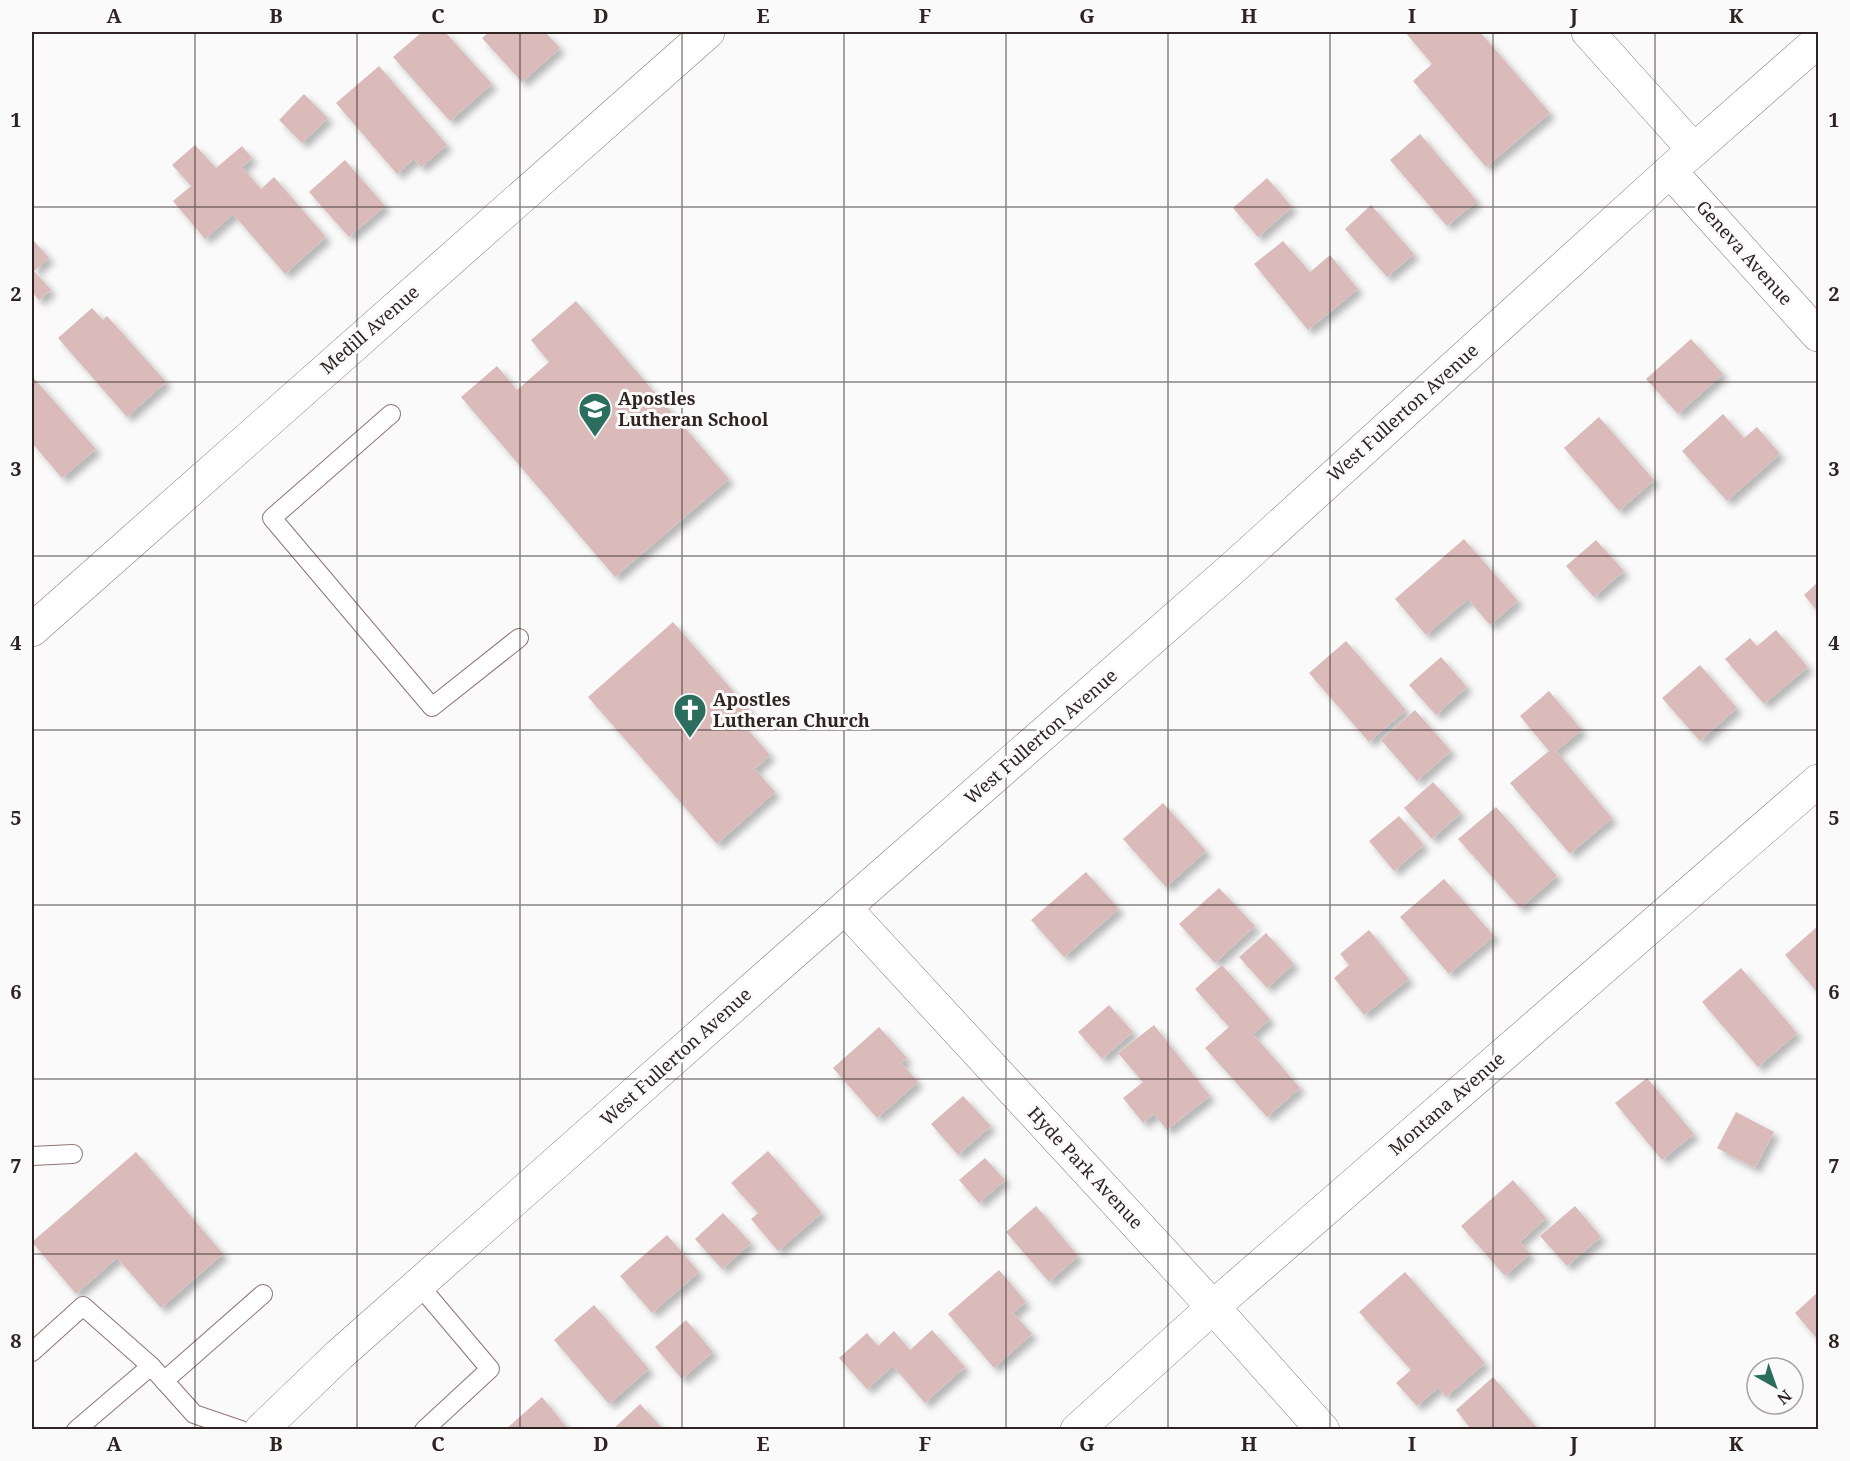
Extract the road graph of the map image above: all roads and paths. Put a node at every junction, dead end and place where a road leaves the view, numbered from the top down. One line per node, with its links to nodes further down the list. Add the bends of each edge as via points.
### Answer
1 (708, 32): 7 (street, Medill Avenue)
2 (1588, 32): 4 (street, Geneva Avenue)
3 (1818, 41): 4 (street, West Fullerton Avenue)
4 (1682, 160): 5 (street, Geneva Avenue); 10 (street, West Fullerton Avenue, via 1235,566)
5 (1818, 334)
6 (391, 414): 8 (lane, via 272,518 432,707)
7 (32, 630)
8 (519, 638)
9 (1818, 781): 15 (street, Montana Avenue)
10 (845, 908): 13 (street, West Fullerton Avenue); 15 (street, Hyde Park Avenue)
11 (73, 1154): 12 (lane)
12 (32, 1156)
13 (419, 1285): 21 (street, West Fullerton Avenue); 22 (lane, via 490,1369)
14 (263, 1294): 18 (lane)
15 (1213, 1307): 23 (street, Montana Avenue); 24 (street, Hyde Park Avenue)
16 (32, 1352): 17 (lane, via 83,1306)
17 (151, 1366): 18 (lane); 19 (lane)
18 (164, 1381): 20 (lane, via 194,1414)
19 (76, 1430)
20 (241, 1430)
21 (261, 1430)
22 (424, 1430)
23 (1077, 1430)
24 (1323, 1430)

